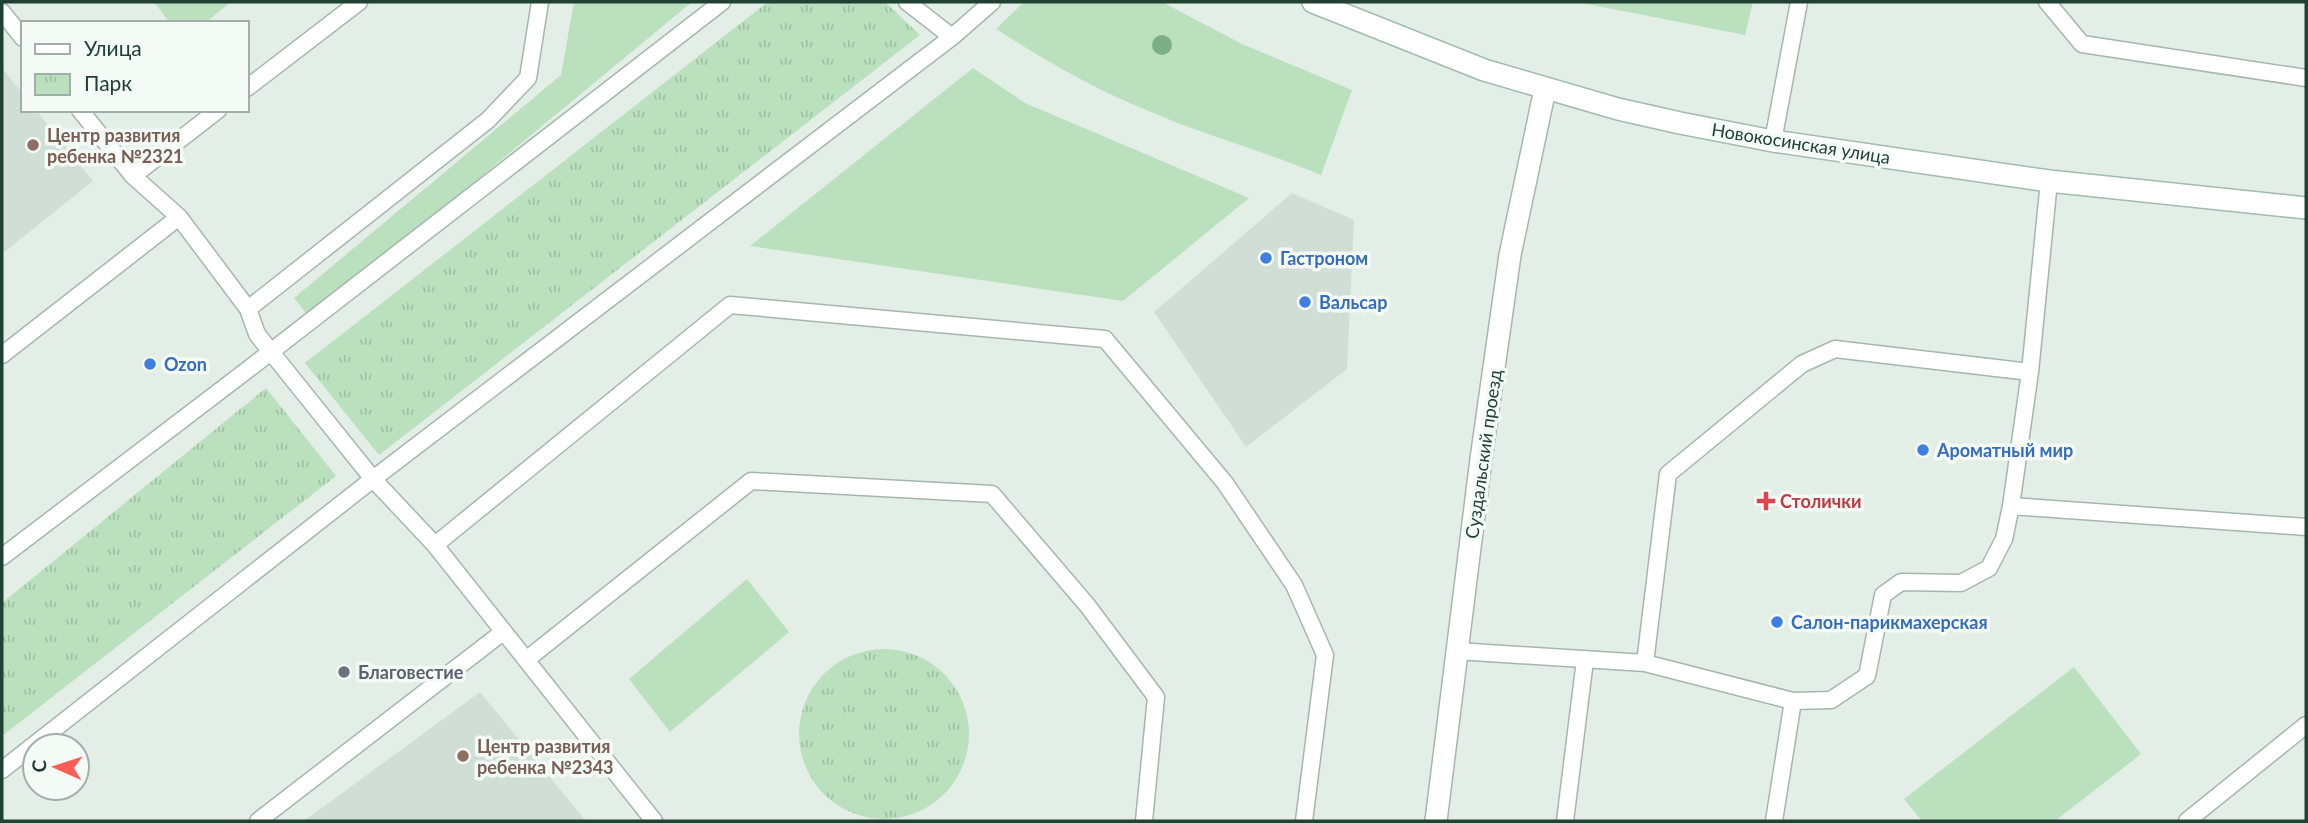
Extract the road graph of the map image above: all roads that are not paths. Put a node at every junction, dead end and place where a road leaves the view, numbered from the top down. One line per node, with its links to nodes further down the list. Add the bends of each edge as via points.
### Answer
1 (359, 2): 13 (lane)
2 (540, 2): 22 (lane, via 528,78 488,120)
3 (722, 2): 23 (lane)
4 (906, 2): 11 (lane)
5 (992, 2): 11 (lane)
6 (1313, 2): 14 (street, Новокосинская улица, via 1458,61)
7 (1799, 2): 17 (lane)
8 (2047, 2): 12 (lane, via 2082,44)
9 (2, 12): 10 (lane)
10 (21, 36)
11 (953, 37): 26 (lane)
12 (2306, 78)
13 (248, 88)
14 (1545, 89): 17 (street, Новокосинская улица); 32 (street, Суздальский проезд, via 1510,255)
15 (82, 112): 18 (lane)
16 (215, 112): 18 (lane)
17 (1773, 141): 19 (street, Новокосинская улица)
18 (133, 176): 21 (lane)
19 (2049, 181): 20 (street, Новокосинская улица); 25 (lane)
20 (2306, 208)
21 (179, 216): 22 (lane); 24 (lane)
22 (248, 309): 23 (lane, via 257,334)
23 (271, 352): 26 (lane); 30 (lane)
24 (2, 355)
25 (2030, 372): 27 (lane); 35 (lane, via 1835,349 1802,365 1668,474)
26 (373, 479): 29 (lane); 38 (lane)
27 (2011, 506): 28 (lane); 36 (lane, via 2004,539 1989,568 1961,583 1901,582 1883,595 1867,676 1831,700)
28 (2306, 527)
29 (435, 545): 31 (lane); 42 (lane, via 730,304 1105,339 1225,483 1294,585 1325,655)
30 (2, 557)
31 (503, 632): 33 (lane); 39 (lane)
32 (1457, 651): 34 (lane); 43 (street, Суздальский проезд)
33 (526, 660): 40 (lane); 41 (lane, via 751,481 992,494 1087,605 1156,696)
34 (1585, 660): 35 (lane); 44 (lane)
35 (1644, 663): 36 (lane)
36 (1793, 701): 45 (lane)
37 (2306, 725): 46 (lane)
38 (2, 770)
39 (258, 821)
40 (653, 821)
41 (1144, 821)
42 (1304, 821)
43 (1436, 821)
44 (1565, 821)
45 (1774, 821)
46 (2187, 821)

